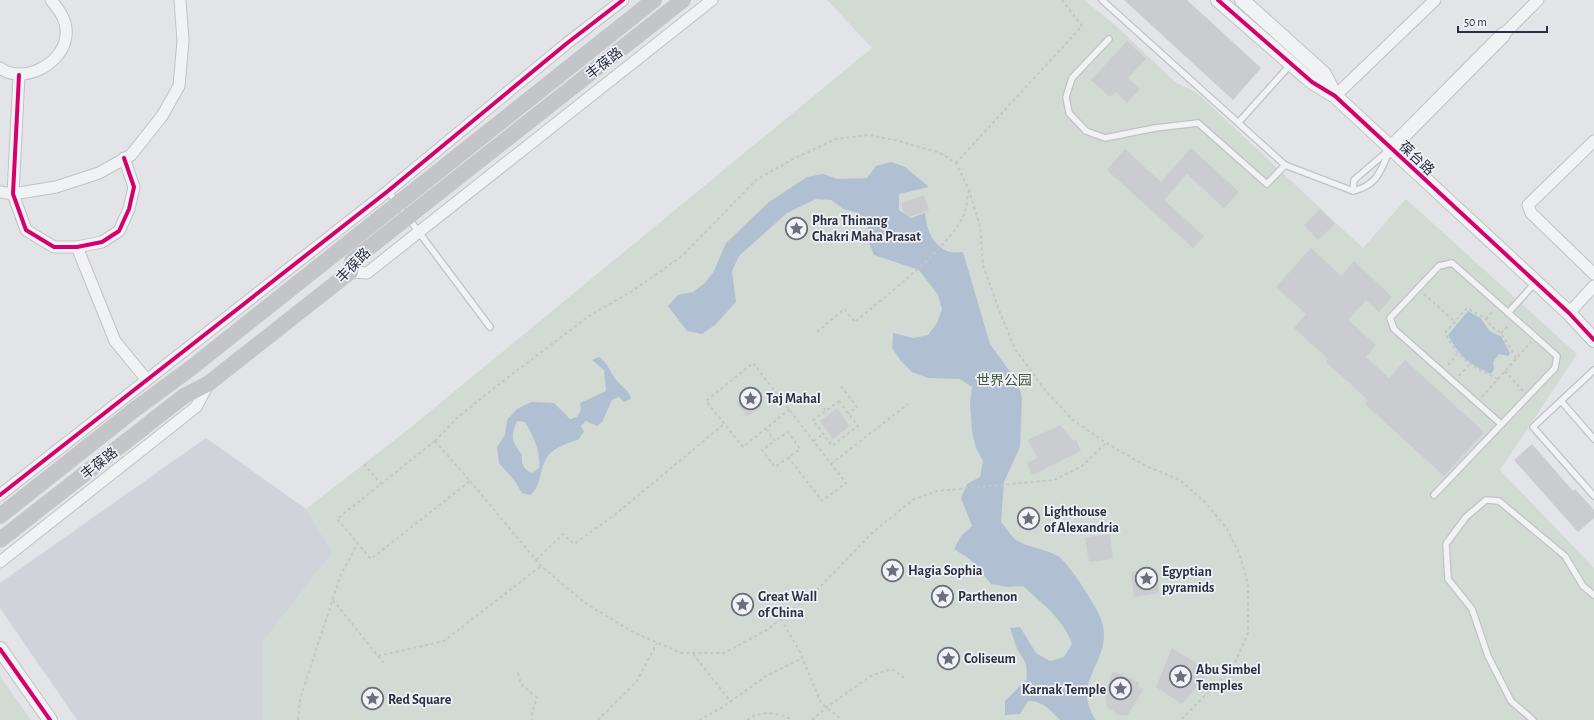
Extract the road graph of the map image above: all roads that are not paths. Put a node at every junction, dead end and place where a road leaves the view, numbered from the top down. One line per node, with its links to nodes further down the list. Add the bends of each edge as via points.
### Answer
1 (51, 0): 16 (street, via 62,13 66,35 60,52 40,70)
2 (180, 0): 21 (street, via 183,41 178,86 162,116 131,155)
3 (623, 0): 23 (street)
4 (654, 0): 27 (main road, 丰葆路)
5 (683, 0): 27 (main road, 丰葆路)
6 (712, 0): 28 (street)
7 (1102, 0): 18 (lane)
8 (1218, 0): 14 (street, 葆台路)
9 (1242, 0): 17 (street, 葆台路, via 1324,74)
10 (1435, 0): 17 (street)
11 (1538, 0): 12 (street)
12 (1503, 35): 20 (street, 葆台路)
13 (1109, 38): 22 (lane, via 1072,78 1066,97 1069,113 1086,131 1105,138 1198,123 1267,184)
14 (1291, 64): 17 (street, 葆台路, via 1312,82); 18 (lane)
15 (0, 68): 16 (street, via 7,73)
16 (19, 75): 26 (street)
17 (1336, 96): 20 (street, 葆台路)
18 (1238, 123): 22 (lane)
19 (1594, 141): 31 (street, via 1528,205 1530,213)
20 (1390, 149): 24 (lane, via 1354,180); 24 (lane, via 1378,177 1365,188); 32 (street, 葆台路)
21 (124, 158): 26 (street, via 99,173 63,185); 29 (street, via 134,187 129,209 119,231 102,242)
22 (1285, 164): 24 (lane)
23 (388, 191): 27 (lane); 39 (street)
24 (1353, 191)
25 (0, 192): 26 (street)
26 (13, 194): 29 (street, via 26,230 54,247)
27 (402, 211): 28 (lane); 30 (main road, 丰葆路, via 352,261); 47 (main road, 丰葆路, via 134,410)
28 (419, 233): 30 (street, via 367,273); 36 (lane)
29 (77, 247): 39 (street, via 115,341)
30 (350, 272): 40 (main road, 丰葆路)
31 (1594, 274)
32 (1535, 283): 34 (lane); 35 (street, 葆台路)
33 (1594, 286): 35 (street)
34 (1508, 313): 42 (lane, via 1557,356 1555,368); 42 (lane, via 1452,264 1439,266 1390,318 1394,329)
35 (1569, 313): 37 (street, 葆台路)
36 (490, 328)
37 (1594, 340)
38 (1594, 370): 41 (lane)
39 (146, 379): 44 (street)
40 (209, 383): 48 (main road, 丰葆路, via 184,396); 49 (street, via 196,406)
41 (1561, 401): 43 (lane); 46 (lane, via 1533,427)
42 (1501, 424): 45 (lane)
43 (1594, 439)
44 (0, 495)
45 (1434, 495)
46 (1594, 496)
47 (0, 516)
48 (0, 540)
49 (0, 562)
50 (1594, 595): 53 (lane, via 1583,586 1565,556 1499,501 1486,500 1466,517 1446,544 1448,580 1472,609 1488,656 1512,701)
51 (0, 649): 52 (street)
52 (50, 720)
53 (1533, 720)

